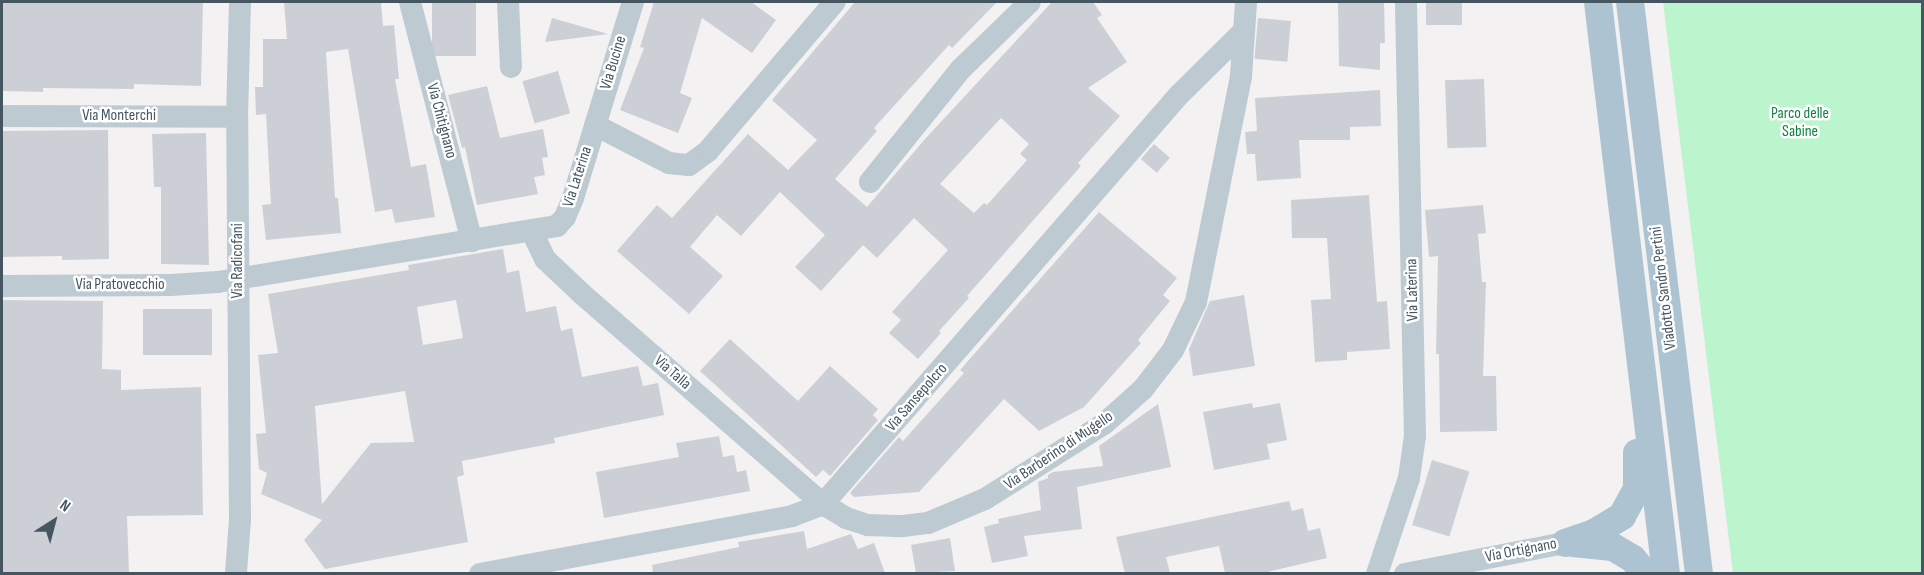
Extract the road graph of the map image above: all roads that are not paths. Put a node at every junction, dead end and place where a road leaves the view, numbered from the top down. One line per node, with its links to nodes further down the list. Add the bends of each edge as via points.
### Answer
1 (240, 2): 14 (street, Via Radicofani)
2 (410, 2): 18 (street, Via Chitignano)
3 (508, 2): 12 (street)
4 (633, 2): 15 (street, Via Bucine)
5 (835, 2): 15 (street, Via Laterina, via 708,151 689,165 669,162)
6 (1030, 2): 16 (street, via 961,69)
7 (1246, 2): 11 (street, Via Barberino di Mugello)
8 (1406, 2): 26 (street, Via Laterina, via 1415,436 1408,478)
9 (1598, 2): 21 (main road, Viadotto Sandro Pertini)
10 (1630, 2): 30 (main road, Viadotto Sandro Pertini)
11 (1244, 31): 22 (street, Via Sansepolcro, via 1178,96); 22 (street, Via Barberino di Mugello, via 1241,76 1196,302 1173,350 1143,389 1106,423 1072,446 957,512 916,525 885,526 857,522)
12 (511, 68)
13 (2, 116): 14 (street, Via Monterchi)
14 (237, 117): 19 (street, Via Radicofani)
15 (595, 125): 17 (street, Via Laterina, via 562,222)
16 (870, 182)
17 (532, 232): 18 (street, Via Laterina); 22 (street, Via Talla, via 545,259)
18 (472, 241): 19 (street, Via Laterina)
19 (238, 279): 20 (street, Via Pratovecchio, via 170,285); 24 (street, Via Radicofani, via 240,520)
20 (2, 286)
21 (1640, 358): 23 (main road, via 1635,497 1614,523); 29 (main road, Viadotto Sandro Pertini)
22 (823, 504): 25 (street, Via Sansepolcro, via 792,516)
23 (1565, 543): 27 (street, Via Ortignano); 28 (main road, via 1613,547 1633,559)
24 (236, 573)
25 (480, 573)
26 (1377, 573)
27 (1405, 573)
28 (1645, 573)
29 (1666, 573)
30 (1699, 573)

